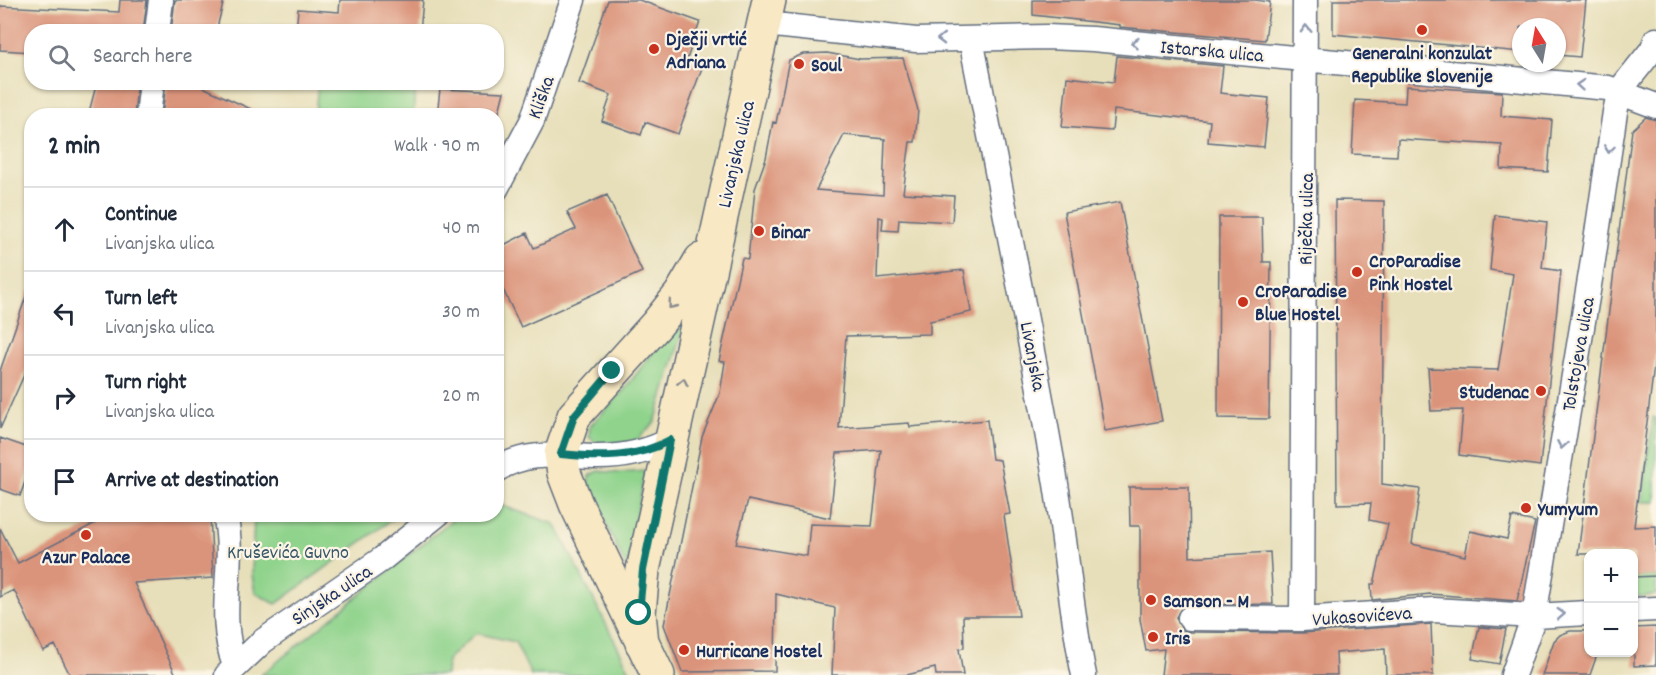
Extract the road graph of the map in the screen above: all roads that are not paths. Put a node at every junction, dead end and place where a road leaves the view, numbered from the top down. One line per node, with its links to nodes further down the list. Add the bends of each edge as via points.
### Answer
1 (161, 0): 5 (street)
2 (573, 0): 13 (street, Kliška, via 532,121)
3 (1305, 0): 8 (street, Riječka ulica, one-way to 3)
4 (767, 12): 6 (street, Istarska ulica, one-way to 4, via 916,40); 14 (street, Livanjska ulica)
5 (158, 24)
6 (971, 39): 8 (street, Istarska ulica, one-way to 6, via 1092,39); 29 (street, Livanjska, via 1036,364)
7 (1656, 40): 10 (street, Tolstojeva ulica)
8 (1306, 59): 10 (street, Istarska ulica, one-way to 8); 25 (street, Riječka ulica)
9 (151, 90): 12 (street)
10 (1620, 90): 11 (street, Istarska ulica); 23 (street, Tolstojeva ulica, one-way to 23)
11 (1656, 106)
12 (149, 108)
13 (504, 174)
14 (715, 238): 15 (street, Livanjska ulica, one-way to 14); 16 (street, Livanjska ulica, one-way to 16, via 681,294 574,416)
15 (670, 440): 16 (street, via 656,448 621,456); 26 (street, Livanjska ulica, via 643,570 639,613)
16 (561, 454): 17 (street, via 529,458); 26 (street, via 569,488)
17 (504, 467)
18 (226, 522): 27 (street, via 229,553 226,632)
19 (428, 522): 27 (street, Sinjska ulica, via 382,559 263,640)
20 (1656, 609): 21 (street)
21 (1638, 610)
22 (1584, 613): 23 (street, Vukasovićeva, one-way to 22)
23 (1534, 616): 25 (street, Vukasovićeva, via 1434,610); 30 (street, Tolstojeva ulica)
24 (1190, 618): 25 (street, Vukasovićeva)
25 (1302, 619)
26 (642, 643): 28 (street)
27 (231, 671)
28 (658, 675)
29 (1084, 675)
30 (1513, 675)

